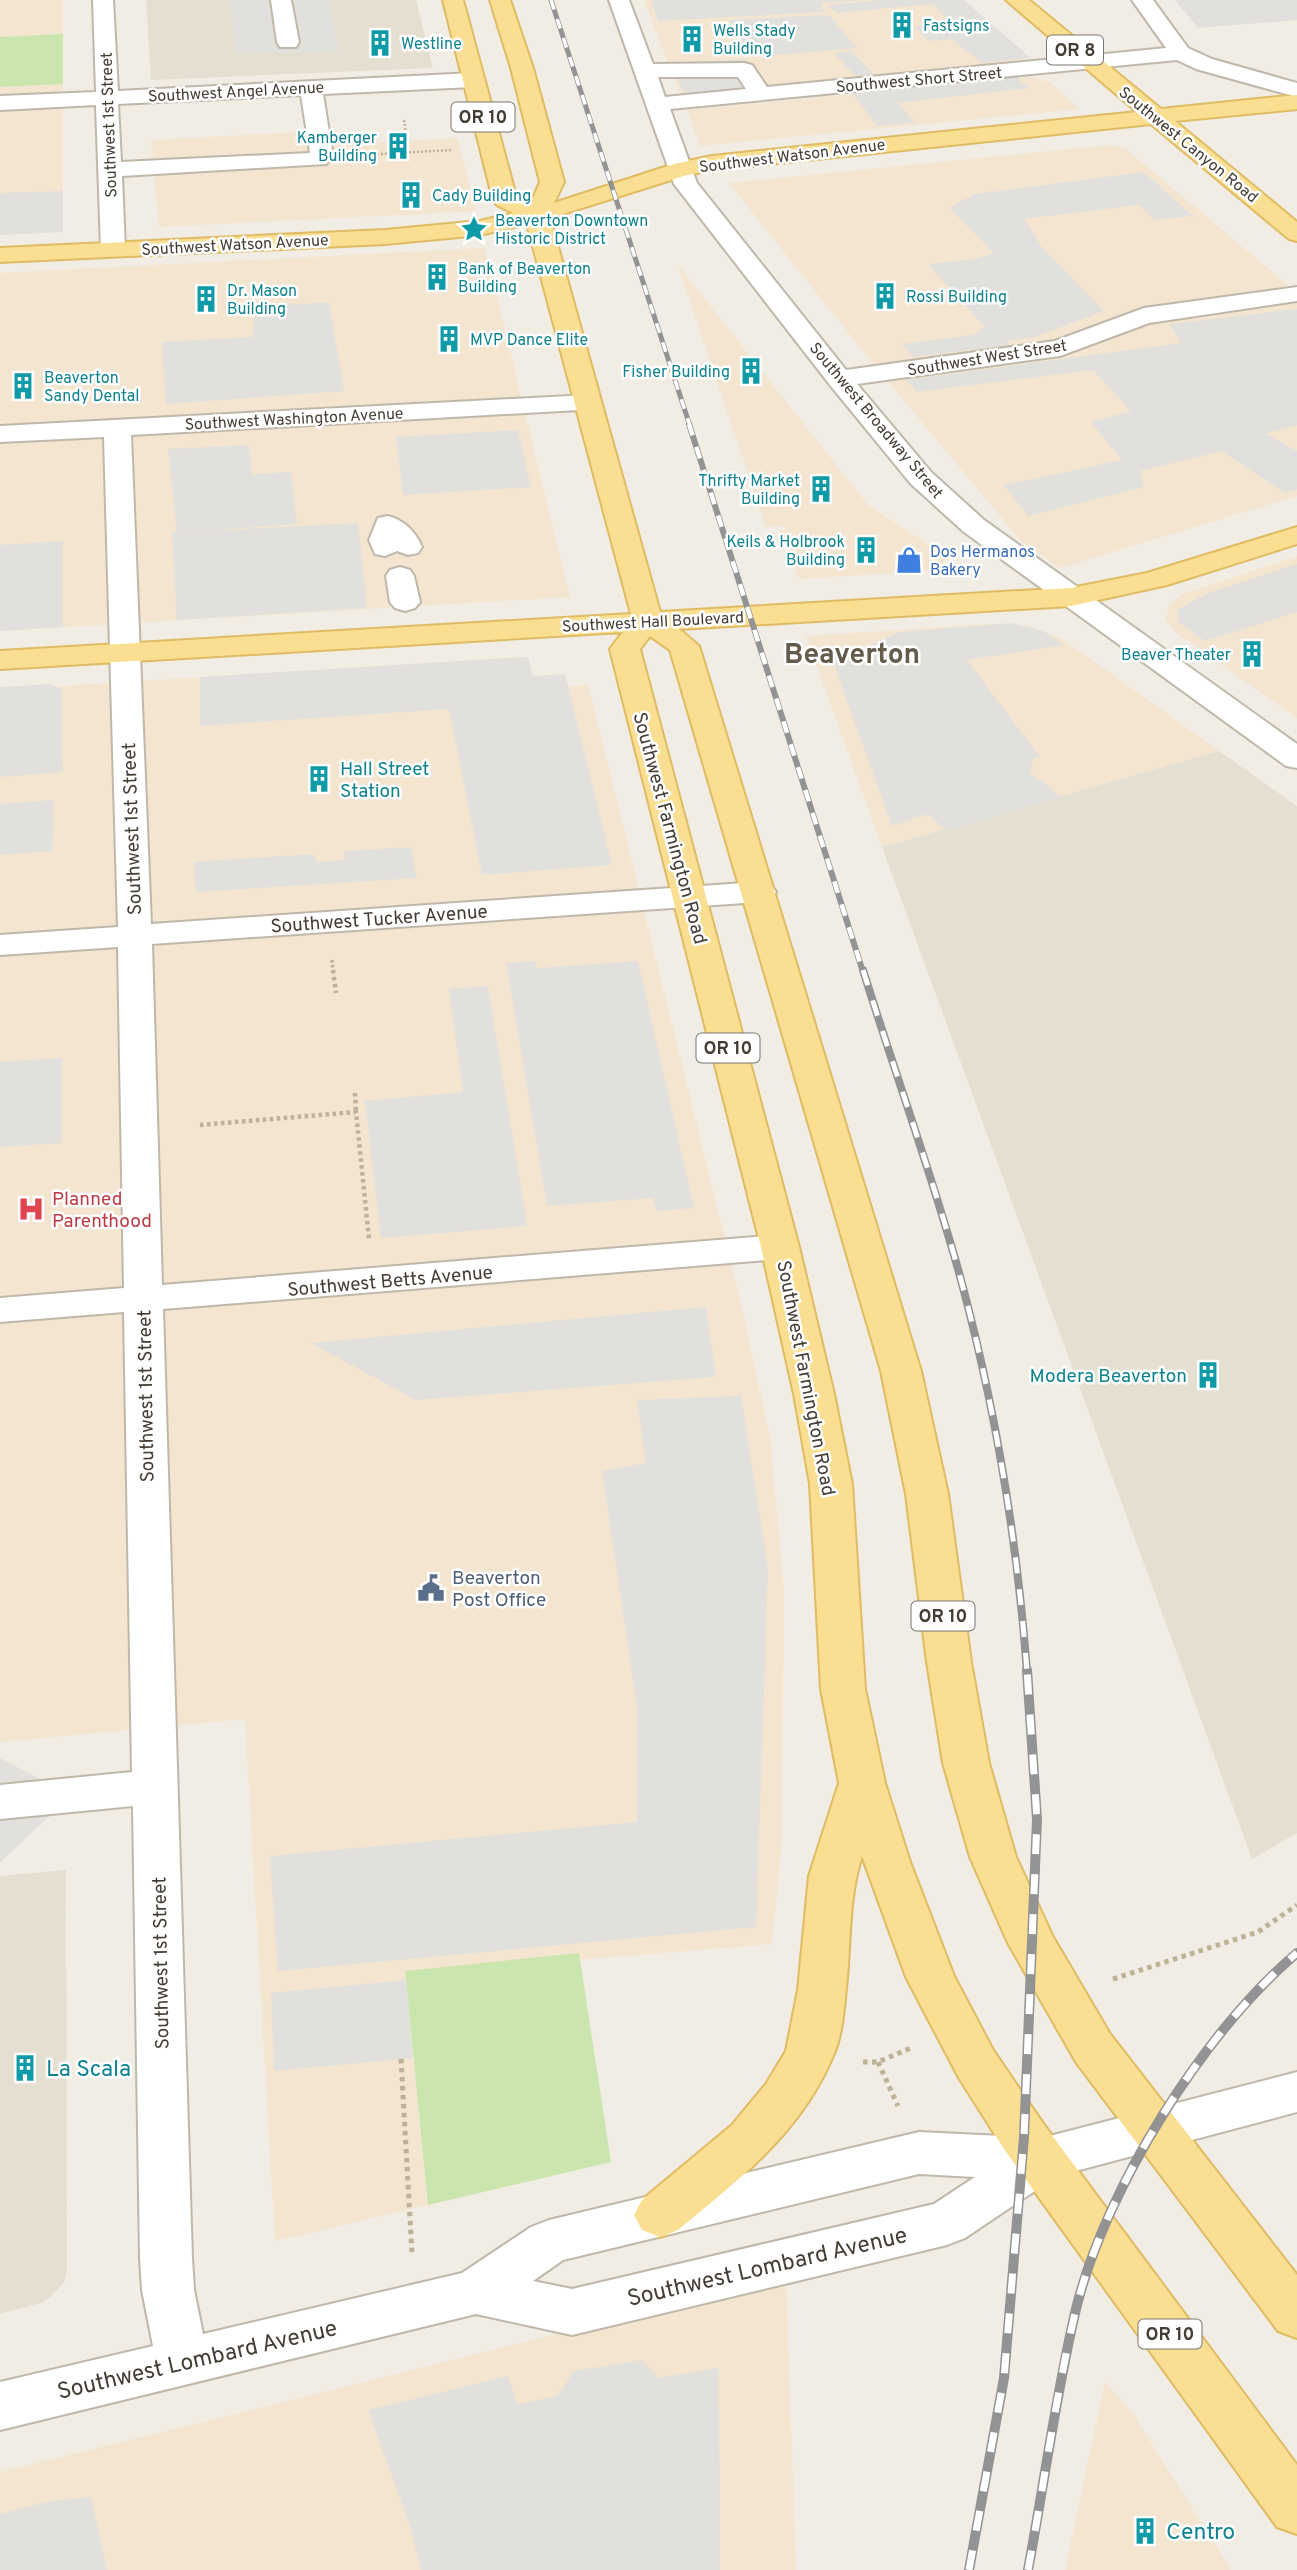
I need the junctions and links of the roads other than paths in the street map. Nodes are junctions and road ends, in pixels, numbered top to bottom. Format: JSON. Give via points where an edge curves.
{"nodes":[{"id":1,"x":103,"y":0,"type":"edge"},
{"id":2,"x":281,"y":0,"type":"edge"},
{"id":3,"x":453,"y":0,"type":"edge"},
{"id":4,"x":500,"y":0,"type":"edge"},
{"id":5,"x":619,"y":0,"type":"edge"},
{"id":6,"x":1016,"y":0,"type":"edge"},
{"id":7,"x":1142,"y":0,"type":"edge"},
{"id":8,"x":288,"y":42,"type":"dead end"},
{"id":9,"x":1180,"y":53,"type":"junction"},
{"id":10,"x":1090,"y":62,"type":"junction"},
{"id":11,"x":646,"y":71,"type":"junction"},
{"id":12,"x":473,"y":80,"type":"junction"},
{"id":13,"x":311,"y":88,"type":"junction"},
{"id":14,"x":1297,"y":90,"type":"edge"},
{"id":15,"x":761,"y":94,"type":"junction"},
{"id":16,"x":107,"y":97,"type":"junction"},
{"id":17,"x":1297,"y":102,"type":"edge"},
{"id":18,"x":0,"y":103,"type":"edge"},
{"id":19,"x":658,"y":104,"type":"junction"},
{"id":20,"x":1157,"y":117,"type":"junction"},
{"id":21,"x":682,"y":169,"type":"junction"},
{"id":22,"x":110,"y":170,"type":"junction"},
{"id":23,"x":537,"y":215,"type":"junction"},
{"id":24,"x":1297,"y":234,"type":"edge"},
{"id":25,"x":113,"y":249,"type":"junction"},
{"id":26,"x":0,"y":255,"type":"edge"},
{"id":27,"x":1297,"y":294,"type":"edge"},
{"id":28,"x":839,"y":379,"type":"junction"},
{"id":29,"x":588,"y":402,"type":"junction"},
{"id":30,"x":117,"y":427,"type":"junction"},
{"id":31,"x":0,"y":434,"type":"edge"},
{"id":32,"x":1297,"y":535,"type":"edge"},
{"id":33,"x":1071,"y":597,"type":"junction"},
{"id":34,"x":647,"y":620,"type":"junction"},
{"id":35,"x":124,"y":653,"type":"junction"},
{"id":36,"x":0,"y":660,"type":"edge"},
{"id":37,"x":1297,"y":759,"type":"edge"},
{"id":38,"x":759,"y":892,"type":"junction"},
{"id":39,"x":690,"y":897,"type":"junction"},
{"id":40,"x":135,"y":935,"type":"junction"},
{"id":41,"x":0,"y":945,"type":"edge"},
{"id":42,"x":780,"y":1247,"type":"junction"},
{"id":43,"x":142,"y":1299,"type":"junction"},
{"id":44,"x":0,"y":1310,"type":"edge"},
{"id":45,"x":862,"y":1783,"type":"junction"},
{"id":46,"x":155,"y":1787,"type":"junction"},
{"id":47,"x":0,"y":1802,"type":"edge"},
{"id":48,"x":1297,"y":2092,"type":"edge"},
{"id":49,"x":1154,"y":2129,"type":"junction"},
{"id":50,"x":1042,"y":2159,"type":"junction"},
{"id":51,"x":660,"y":2215,"type":"junction"},
{"id":52,"x":476,"y":2292,"type":"junction"},
{"id":53,"x":1297,"y":2315,"type":"edge"},
{"id":54,"x":183,"y":2364,"type":"junction"},
{"id":55,"x":0,"y":2406,"type":"edge"},
{"id":56,"x":1297,"y":2509,"type":"edge"}],
"edges":[{"from":1,"to":16,"type":"street","name":"Southwest 1st Street"},
{"from":2,"to":8,"type":"street"},
{"from":3,"to":12,"type":"main road","number":"OR 10"},
{"from":4,"to":23,"type":"main road","number":"OR 10","via":[[552,182]]},
{"from":5,"to":11,"type":"street","name":"Southwest Broadway Street"},
{"from":6,"to":10,"type":"main road","name":"Southwest Canyon Road","number":"OR 8"},
{"from":7,"to":9,"type":"street"},
{"from":9,"to":10,"type":"street","name":"Southwest Short Street"},
{"from":9,"to":14,"type":"street"},
{"from":10,"to":15,"type":"street","name":"Southwest Short Street"},
{"from":10,"to":20,"type":"main road","name":"Southwest Canyon Road","number":"OR 8"},
{"from":11,"to":15,"type":"street","via":[[744,70]]},
{"from":11,"to":19,"type":"street","name":"Southwest Broadway Street"},
{"from":12,"to":13,"type":"street","name":"Southwest Angel Avenue"},
{"from":12,"to":23,"type":"main road","number":"OR 10","via":[[505,200]]},
{"from":13,"to":16,"type":"street","name":"Southwest Angel Avenue"},
{"from":13,"to":22,"type":"street","via":[[322,157]]},
{"from":15,"to":19,"type":"street","name":"Southwest Short Street"},
{"from":16,"to":18,"type":"street","name":"Southwest Angel Avenue"},
{"from":16,"to":22,"type":"street","name":"Southwest 1st Street"},
{"from":17,"to":20,"type":"main road","name":"Southwest Watson Avenue"},
{"from":19,"to":21,"type":"street","name":"Southwest Broadway Street"},
{"from":20,"to":21,"type":"main road","name":"Southwest Watson Avenue"},
{"from":20,"to":24,"type":"main road","name":"Southwest Canyon Road","number":"OR 8"},
{"from":21,"to":23,"type":"main road","name":"Southwest Watson Avenue"},
{"from":21,"to":28,"type":"street","name":"Southwest Broadway Street","via":[[690,190]]},
{"from":22,"to":25,"type":"street","name":"Southwest 1st Street"},
{"from":23,"to":25,"type":"main road","name":"Southwest Watson Avenue","via":[[480,228],[385,237]]},
{"from":23,"to":29,"type":"main road"},
{"from":25,"to":26,"type":"main road","name":"Southwest Watson Avenue"},
{"from":27,"to":28,"type":"street","name":"Southwest West Street","via":[[1144,316],[1060,348]]},
{"from":28,"to":33,"type":"street","name":"Southwest Broadway Street","via":[[946,501]]},
{"from":29,"to":30,"type":"street","name":"Southwest Washington Avenue"},
{"from":29,"to":34,"type":"main road"},
{"from":30,"to":31,"type":"street","name":"Southwest Washington Avenue"},
{"from":30,"to":35,"type":"street","name":"Southwest 1st Street"},
{"from":32,"to":33,"type":"main road","name":"Southwest Hall Boulevard","via":[[1159,580]]},
{"from":33,"to":34,"type":"main road","name":"Southwest Hall Boulevard"},
{"from":33,"to":37,"type":"street","name":"Southwest Broadway Street"},
{"from":34,"to":35,"type":"main road","name":"Southwest Hall Boulevard"},
{"from":34,"to":38,"type":"main road","number":"OR 10","via":[[684,646]]},
{"from":34,"to":39,"type":"main road","name":"Southwest Farmington Road","number":"OR 10","via":[[625,649]]},
{"from":35,"to":36,"type":"main road","name":"Southwest Hall Boulevard"},
{"from":35,"to":40,"type":"street","name":"Southwest 1st Street"},
{"from":38,"to":39,"type":"street","name":"Southwest Tucker Avenue"},
{"from":38,"to":49,"type":"main road","number":"OR 10","via":[[901,1371],[927,1494],[966,1763],[993,1857],[1062,1996],[1093,2048]]},
{"from":39,"to":40,"type":"street","name":"Southwest Tucker Avenue"},
{"from":39,"to":42,"type":"main road","name":"Southwest Farmington Road","number":"OR 10"},
{"from":40,"to":41,"type":"street","name":"Southwest Tucker Avenue"},
{"from":40,"to":43,"type":"street","name":"Southwest 1st Street"},
{"from":42,"to":43,"type":"street","name":"Southwest Betts Avenue"},
{"from":42,"to":45,"type":"main road","name":"Southwest Farmington Road","number":"OR 10","via":[[831,1484],[843,1689]]},
{"from":43,"to":44,"type":"street","name":"Southwest Betts Avenue"},
{"from":43,"to":46,"type":"street","name":"Southwest 1st Street"},
{"from":45,"to":50,"type":"main road","name":"Southwest Farmington Road","number":"OR 10","via":[[930,1978],[976,2064]]},
{"from":45,"to":51,"type":"main road","via":[[832,1876],[822,1990],[810,2054],[784,2098],[750,2140]]},
{"from":46,"to":47,"type":"street"},
{"from":46,"to":54,"type":"street","name":"Southwest 1st Street","via":[[168,2290]]},
{"from":48,"to":49,"type":"street","name":"Southwest Lombard Avenue"},
{"from":49,"to":50,"type":"street","name":"Southwest Lombard Avenue"},
{"from":49,"to":53,"type":"main road","number":"OR 10"},
{"from":50,"to":51,"type":"street","name":"Southwest Lombard Avenue","via":[[919,2153]]},
{"from":50,"to":52,"type":"street","name":"Southwest Lombard Avenue","via":[[947,2222],[572,2312]]},
{"from":50,"to":56,"type":"main road","number":"OR 10"},
{"from":51,"to":52,"type":"street","name":"Southwest Lombard Avenue","via":[[549,2242]]},
{"from":52,"to":54,"type":"street","name":"Southwest Lombard Avenue"},
{"from":54,"to":55,"type":"street","name":"Southwest Lombard Avenue"}]}
